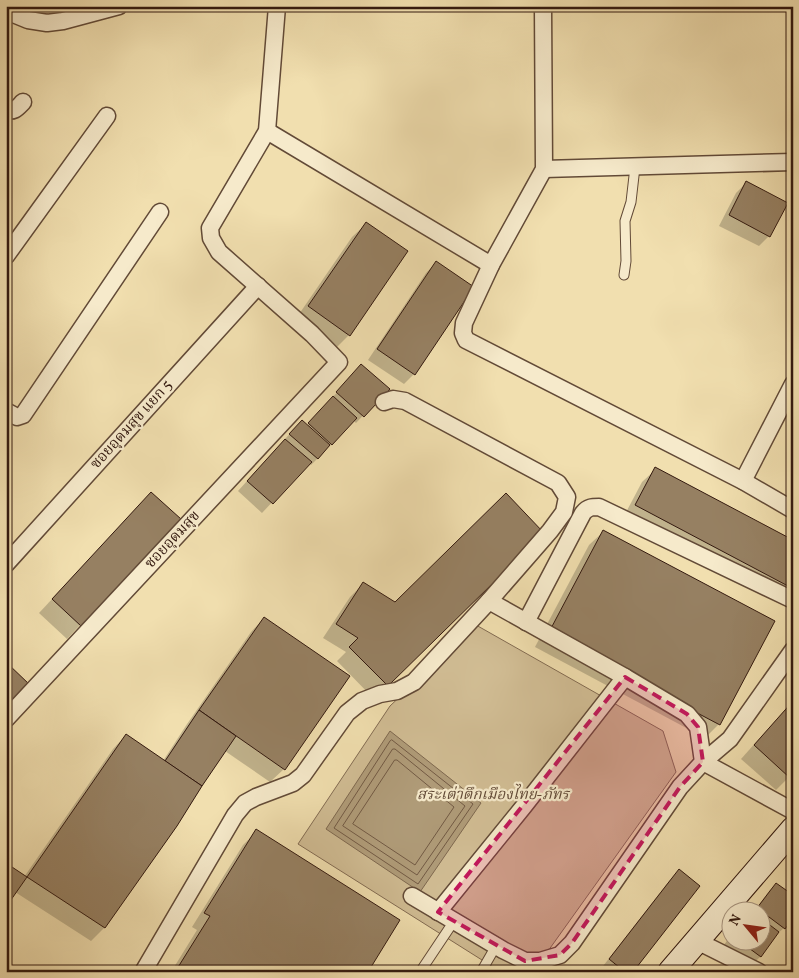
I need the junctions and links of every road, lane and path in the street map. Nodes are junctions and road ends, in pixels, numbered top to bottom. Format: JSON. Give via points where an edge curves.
{"nodes":[{"id":1,"x":119,"y":6,"type":"edge"},
{"id":2,"x":277,"y":6,"type":"edge"},
{"id":3,"x":543,"y":6,"type":"edge"},
{"id":4,"x":6,"y":10,"type":"edge"},
{"id":5,"x":23,"y":102,"type":"dead end"},
{"id":6,"x":6,"y":110,"type":"edge"},
{"id":7,"x":107,"y":116,"type":"dead end"},
{"id":8,"x":267,"y":131,"type":"junction"},
{"id":9,"x":793,"y":162,"type":"edge"},
{"id":10,"x":635,"y":167,"type":"junction"},
{"id":11,"x":544,"y":169,"type":"junction"},
{"id":12,"x":160,"y":212,"type":"dead end"},
{"id":13,"x":6,"y":256,"type":"edge"},
{"id":14,"x":491,"y":265,"type":"junction"},
{"id":15,"x":624,"y":275,"type":"dead end"},
{"id":16,"x":258,"y":286,"type":"junction"},
{"id":17,"x":793,"y":384,"type":"edge"},
{"id":18,"x":384,"y":402,"type":"dead end"},
{"id":19,"x":6,"y":411,"type":"edge"},
{"id":20,"x":743,"y":481,"type":"junction"},
{"id":21,"x":793,"y":510,"type":"edge"},
{"id":22,"x":6,"y":564,"type":"edge"},
{"id":23,"x":793,"y":600,"type":"edge"},
{"id":24,"x":489,"y":601,"type":"junction"},
{"id":25,"x":526,"y":622,"type":"junction"},
{"id":26,"x":793,"y":650,"type":"edge"},
{"id":27,"x":625,"y":677,"type":"junction"},
{"id":28,"x":6,"y":719,"type":"edge"},
{"id":29,"x":703,"y":762,"type":"junction"},
{"id":30,"x":793,"y":811,"type":"edge"},
{"id":31,"x":793,"y":829,"type":"edge"},
{"id":32,"x":412,"y":896,"type":"dead end"},
{"id":33,"x":438,"y":912,"type":"junction"},
{"id":34,"x":454,"y":921,"type":"junction"},
{"id":35,"x":698,"y":941,"type":"junction"},
{"id":36,"x":496,"y":946,"type":"junction"},
{"id":37,"x":143,"y":972,"type":"edge"},
{"id":38,"x":420,"y":972,"type":"edge"},
{"id":39,"x":480,"y":972,"type":"edge"},
{"id":40,"x":670,"y":972,"type":"edge"},
{"id":41,"x":759,"y":972,"type":"edge"}],
"edges":[{"from":1,"to":4,"type":"street","via":[[46,23],[28,20]]},
{"from":2,"to":8,"type":"street"},
{"from":3,"to":11,"type":"street"},
{"from":5,"to":6,"type":"street","via":[[12,111]]},
{"from":7,"to":13,"type":"street"},
{"from":8,"to":14,"type":"street"},
{"from":8,"to":16,"type":"street","via":[[210,228],[210,238],[219,252]]},
{"from":9,"to":10,"type":"street"},
{"from":10,"to":11,"type":"street"},
{"from":10,"to":15,"type":"lane","via":[[625,221]]},
{"from":11,"to":14,"type":"street"},
{"from":12,"to":19,"type":"street","via":[[22,415],[17,417]]},
{"from":14,"to":20,"type":"street","via":[[464,323],[466,340]]},
{"from":16,"to":22,"type":"street","name":"ซอยอุดมสุข แยก 5"},
{"from":16,"to":28,"type":"street","name":"ซอยอุดมสุข","via":[[339,362]]},
{"from":17,"to":20,"type":"street"},
{"from":18,"to":24,"type":"street","via":[[393,399],[405,401],[558,483],[567,497],[564,512],[550,531]]},
{"from":20,"to":21,"type":"street"},
{"from":23,"to":25,"type":"street","via":[[599,507],[593,507],[583,513]]},
{"from":24,"to":25,"type":"street"},
{"from":24,"to":37,"type":"street","via":[[414,682],[362,702],[347,713],[303,775],[293,784],[245,803]]},
{"from":25,"to":27,"type":"street"},
{"from":26,"to":29,"type":"street","via":[[730,739]]},
{"from":27,"to":29,"type":"street","via":[[687,714],[698,727]]},
{"from":27,"to":33,"type":"street"},
{"from":29,"to":30,"type":"street"},
{"from":29,"to":36,"type":"street","via":[[680,787],[572,943],[560,955],[525,961]]},
{"from":31,"to":35,"type":"street"},
{"from":32,"to":33,"type":"street"},
{"from":33,"to":34,"type":"street"},
{"from":34,"to":36,"type":"street"},
{"from":34,"to":38,"type":"lane"},
{"from":35,"to":40,"type":"street"},
{"from":35,"to":41,"type":"street"},
{"from":36,"to":39,"type":"lane"}]}
